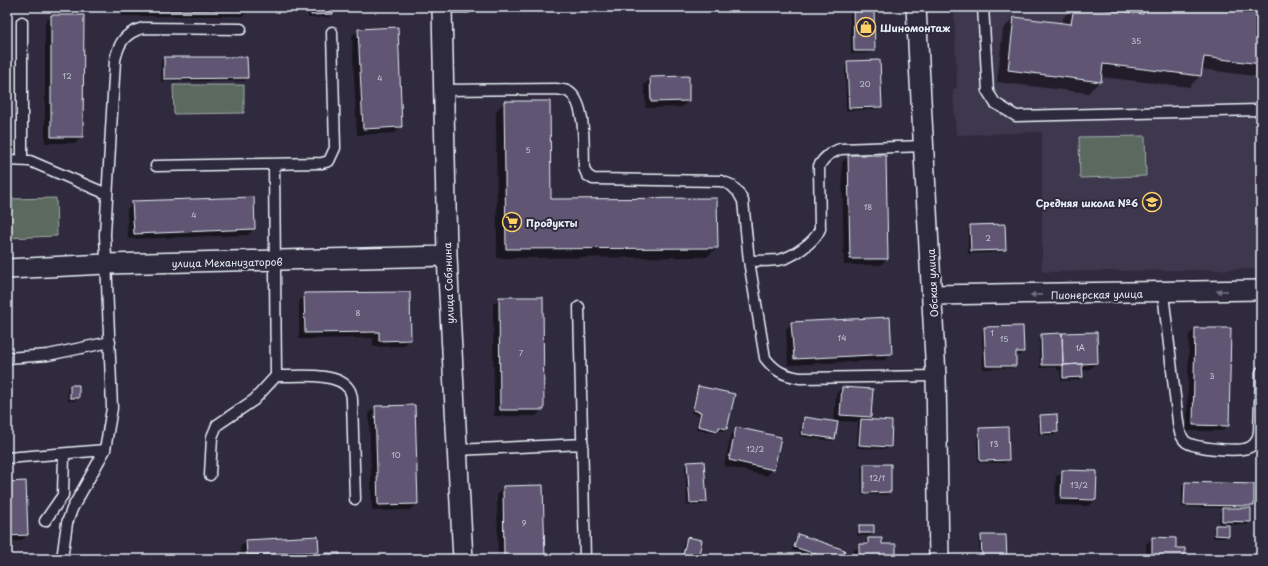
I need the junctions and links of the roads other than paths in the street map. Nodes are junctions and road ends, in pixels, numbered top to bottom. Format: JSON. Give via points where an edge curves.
{"nodes":[{"id":1,"x":442,"y":7,"type":"edge"},
{"id":2,"x":468,"y":7,"type":"edge"},
{"id":3,"x":916,"y":7,"type":"edge"},
{"id":4,"x":982,"y":7,"type":"edge"},
{"id":5,"x":22,"y":22,"type":"dead end"},
{"id":6,"x":241,"y":29,"type":"dead end"},
{"id":7,"x":332,"y":32,"type":"dead end"},
{"id":8,"x":443,"y":90,"type":"junction"},
{"id":9,"x":1258,"y":110,"type":"dead end"},
{"id":10,"x":924,"y":146,"type":"junction"},
{"id":11,"x":22,"y":159,"type":"junction"},
{"id":12,"x":7,"y":160,"type":"edge"},
{"id":13,"x":274,"y":165,"type":"junction"},
{"id":14,"x":156,"y":166,"type":"dead end"},
{"id":15,"x":107,"y":194,"type":"junction"},
{"id":16,"x":447,"y":256,"type":"junction"},
{"id":17,"x":274,"y":260,"type":"junction"},
{"id":18,"x":749,"y":261,"type":"junction"},
{"id":19,"x":106,"y":264,"type":"junction"},
{"id":20,"x":7,"y":269,"type":"edge"},
{"id":21,"x":1261,"y":290,"type":"edge"},
{"id":22,"x":1164,"y":293,"type":"junction"},
{"id":23,"x":932,"y":295,"type":"junction"},
{"id":24,"x":579,"y":307,"type":"dead end"},
{"id":25,"x":110,"y":342,"type":"junction"},
{"id":26,"x":7,"y":358,"type":"edge"},
{"id":27,"x":1261,"y":372,"type":"edge"},
{"id":28,"x":276,"y":376,"type":"junction"},
{"id":29,"x":936,"y":376,"type":"junction"},
{"id":30,"x":582,"y":444,"type":"junction"},
{"id":31,"x":105,"y":450,"type":"junction"},
{"id":32,"x":456,"y":450,"type":"junction"},
{"id":33,"x":64,"y":454,"type":"junction"},
{"id":34,"x":7,"y":458,"type":"edge"},
{"id":35,"x":210,"y":475,"type":"dead end"},
{"id":36,"x":356,"y":499,"type":"dead end"},
{"id":37,"x":45,"y":521,"type":"dead end"},
{"id":38,"x":62,"y":559,"type":"edge"},
{"id":39,"x":463,"y":559,"type":"edge"},
{"id":40,"x":585,"y":559,"type":"edge"},
{"id":41,"x":939,"y":559,"type":"edge"}],
"edges":[{"from":1,"to":2,"type":"lane"},
{"from":1,"to":8,"type":"street","name":"улица Собянина"},
{"from":3,"to":10,"type":"street","name":"Обская улица"},
{"from":4,"to":9,"type":"lane","via":[[988,92],[994,103],[1016,116]]},
{"from":5,"to":11,"type":"lane"},
{"from":6,"to":15,"type":"lane","via":[[143,28],[132,31],[123,38],[115,60]]},
{"from":7,"to":13,"type":"lane","via":[[335,148],[333,155],[322,163]]},
{"from":8,"to":16,"type":"street","name":"улица Собянина"},
{"from":8,"to":18,"type":"lane","via":[[557,89],[569,92],[577,100],[582,112],[584,168],[587,175],[602,181],[721,181],[731,185],[743,201]]},
{"from":10,"to":18,"type":"lane","via":[[840,149],[831,152],[819,166],[820,229],[817,236],[812,242],[785,258]]},
{"from":10,"to":23,"type":"street","name":"Обская улица"},
{"from":11,"to":12,"type":"lane"},
{"from":11,"to":15,"type":"lane"},
{"from":13,"to":14,"type":"lane"},
{"from":13,"to":17,"type":"lane"},
{"from":15,"to":19,"type":"lane"},
{"from":16,"to":17,"type":"street","name":"улица Механизаторов"},
{"from":16,"to":32,"type":"street","name":"улица Собянина"},
{"from":17,"to":19,"type":"street","name":"улица Механизаторов"},
{"from":17,"to":28,"type":"lane"},
{"from":18,"to":29,"type":"lane","via":[[764,358],[774,369],[784,375],[800,378]]},
{"from":19,"to":20,"type":"street","name":"улица Механизаторов"},
{"from":19,"to":25,"type":"lane"},
{"from":21,"to":22,"type":"street","name":"Пионерская улица","one_way":true},
{"from":22,"to":23,"type":"street","name":"Пионерская улица","one_way":true},
{"from":22,"to":27,"type":"lane","via":[[1178,422],[1185,441],[1195,446],[1237,450],[1249,448],[1257,441]]},
{"from":23,"to":29,"type":"street","name":"Обская улица"},
{"from":24,"to":30,"type":"lane"},
{"from":25,"to":26,"type":"lane","via":[[48,355]]},
{"from":25,"to":31,"type":"lane","via":[[112,408]]},
{"from":28,"to":35,"type":"lane","via":[[254,400],[217,425],[212,437]]},
{"from":28,"to":36,"type":"lane","via":[[331,377],[342,382],[350,390]]},
{"from":29,"to":41,"type":"street","name":"Обская улица"},
{"from":30,"to":32,"type":"lane"},
{"from":30,"to":40,"type":"lane"},
{"from":31,"to":33,"type":"lane"},
{"from":31,"to":38,"type":"lane","via":[[72,509],[64,535]]},
{"from":32,"to":39,"type":"street","name":"улица Собянина"},
{"from":33,"to":34,"type":"lane"},
{"from":33,"to":37,"type":"lane","via":[[63,495]]}]}
